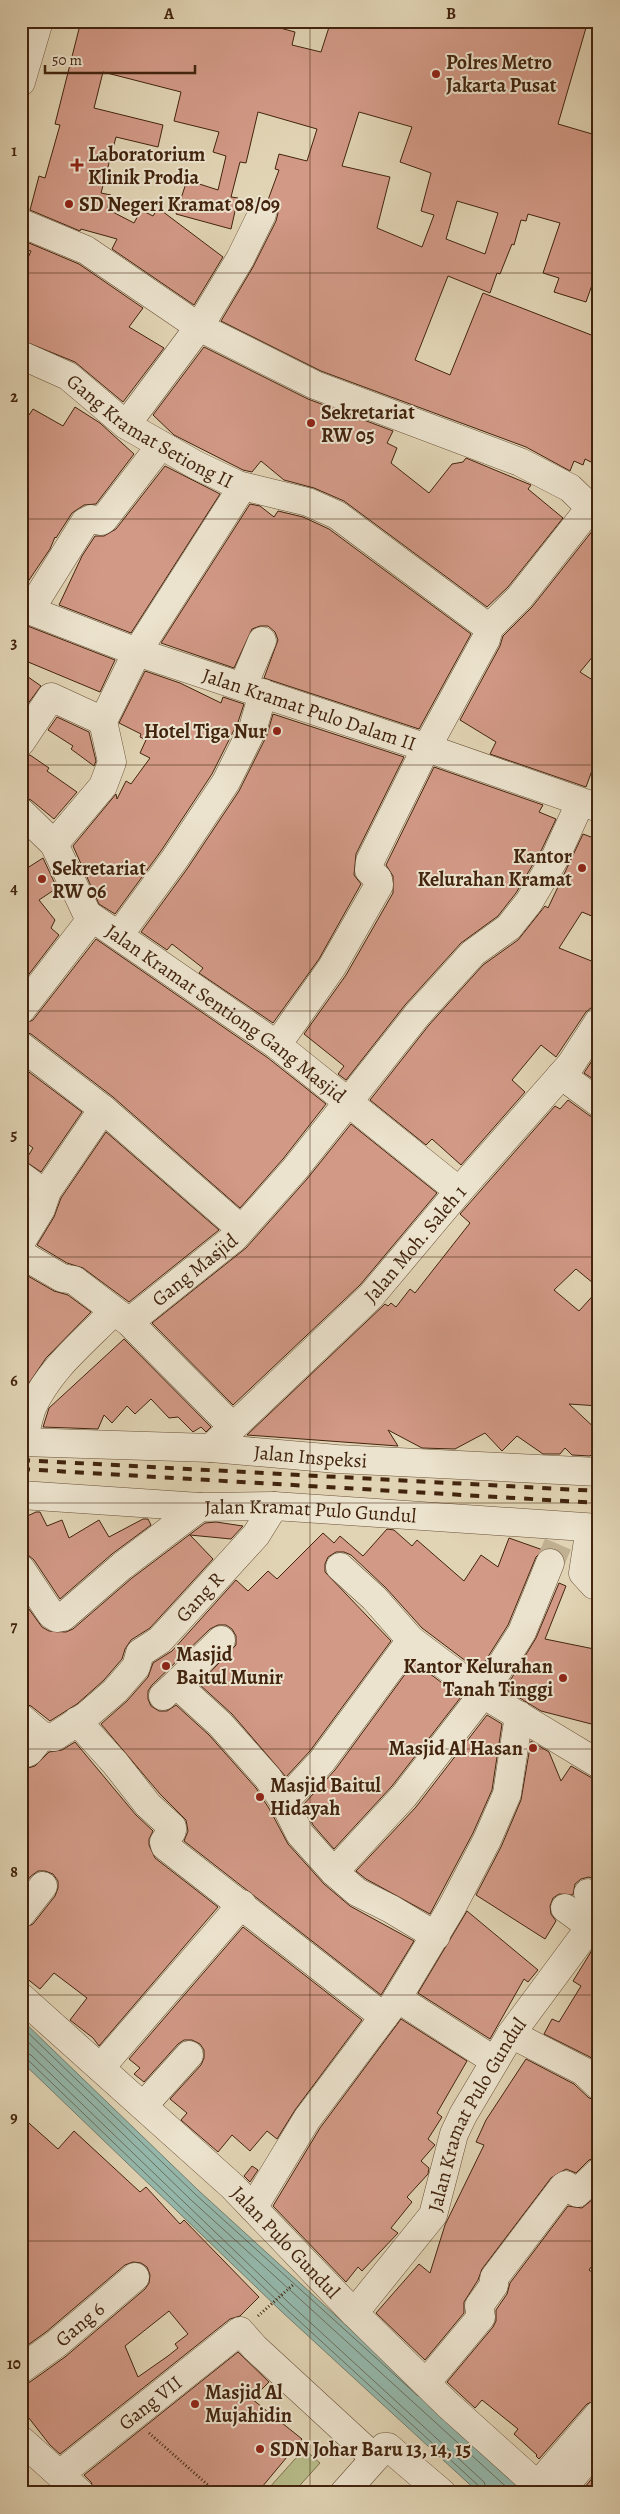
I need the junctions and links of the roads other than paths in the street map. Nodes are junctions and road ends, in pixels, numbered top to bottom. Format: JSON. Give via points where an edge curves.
{"nodes":[{"id":1,"x":38,"y":21,"type":"edge"},
{"id":2,"x":21,"y":82,"type":"edge"},
{"id":3,"x":262,"y":214,"type":"dead end"},
{"id":4,"x":21,"y":223,"type":"edge"},
{"id":5,"x":199,"y":327,"type":"junction"},
{"id":6,"x":21,"y":355,"type":"edge"},
{"id":7,"x":126,"y":425,"type":"junction"},
{"id":8,"x":161,"y":445,"type":"junction"},
{"id":9,"x":238,"y":486,"type":"junction"},
{"id":10,"x":595,"y":512,"type":"edge"},
{"id":11,"x":25,"y":608,"type":"edge"},
{"id":12,"x":489,"y":628,"type":"junction"},
{"id":13,"x":262,"y":641,"type":"dead end"},
{"id":14,"x":137,"y":652,"type":"junction"},
{"id":15,"x":253,"y":690,"type":"junction"},
{"id":16,"x":103,"y":721,"type":"junction"},
{"id":17,"x":21,"y":742,"type":"edge"},
{"id":18,"x":427,"y":748,"type":"junction"},
{"id":19,"x":589,"y":805,"type":"edge"},
{"id":20,"x":21,"y":812,"type":"edge"},
{"id":21,"x":54,"y":844,"type":"junction"},
{"id":22,"x":92,"y":918,"type":"junction"},
{"id":23,"x":119,"y":935,"type":"junction"},
{"id":24,"x":21,"y":1010,"type":"edge"},
{"id":25,"x":599,"y":1021,"type":"edge"},
{"id":26,"x":277,"y":1045,"type":"junction"},
{"id":27,"x":21,"y":1046,"type":"edge"},
{"id":28,"x":561,"y":1075,"type":"junction"},
{"id":29,"x":349,"y":1101,"type":"junction"},
{"id":30,"x":599,"y":1103,"type":"edge"},
{"id":31,"x":103,"y":1109,"type":"junction"},
{"id":32,"x":21,"y":1176,"type":"edge"},
{"id":33,"x":47,"y":1190,"type":"junction"},
{"id":34,"x":459,"y":1191,"type":"junction"},
{"id":35,"x":241,"y":1229,"type":"junction"},
{"id":36,"x":21,"y":1242,"type":"edge"},
{"id":37,"x":21,"y":1254,"type":"edge"},
{"id":38,"x":121,"y":1316,"type":"junction"},
{"id":39,"x":232,"y":1426,"type":"junction"},
{"id":40,"x":22,"y":1442,"type":"edge"},
{"id":41,"x":211,"y":1448,"type":"junction"},
{"id":42,"x":593,"y":1466,"type":"edge"},
{"id":43,"x":21,"y":1495,"type":"edge"},
{"id":44,"x":274,"y":1506,"type":"junction"},
{"id":45,"x":200,"y":1507,"type":"junction"},
{"id":46,"x":594,"y":1528,"type":"edge"},
{"id":47,"x":557,"y":1545,"type":"junction"},
{"id":48,"x":340,"y":1567,"type":"dead end"},
{"id":49,"x":21,"y":1569,"type":"edge"},
{"id":50,"x":599,"y":1585,"type":"edge"},
{"id":51,"x":221,"y":1640,"type":"dead end"},
{"id":52,"x":412,"y":1640,"type":"junction"},
{"id":53,"x":483,"y":1694,"type":"junction"},
{"id":54,"x":519,"y":1714,"type":"junction"},
{"id":55,"x":21,"y":1718,"type":"edge"},
{"id":56,"x":77,"y":1721,"type":"junction"},
{"id":57,"x":42,"y":1736,"type":"junction"},
{"id":58,"x":21,"y":1755,"type":"edge"},
{"id":59,"x":599,"y":1764,"type":"edge"},
{"id":60,"x":284,"y":1802,"type":"junction"},
{"id":61,"x":334,"y":1872,"type":"junction"},
{"id":62,"x":44,"y":1886,"type":"dead end"},
{"id":63,"x":242,"y":1904,"type":"junction"},
{"id":64,"x":21,"y":1914,"type":"edge"},
{"id":65,"x":590,"y":1914,"type":"edge"},
{"id":66,"x":436,"y":1936,"type":"junction"},
{"id":67,"x":21,"y":1997,"type":"edge"},
{"id":68,"x":391,"y":2008,"type":"junction"},
{"id":69,"x":511,"y":2034,"type":"junction"},
{"id":70,"x":189,"y":2055,"type":"dead end"},
{"id":71,"x":490,"y":2056,"type":"junction"},
{"id":72,"x":100,"y":2067,"type":"junction"},
{"id":73,"x":599,"y":2086,"type":"edge"},
{"id":74,"x":144,"y":2106,"type":"junction"},
{"id":75,"x":599,"y":2172,"type":"edge"},
{"id":76,"x":253,"y":2208,"type":"junction"},
{"id":77,"x":135,"y":2277,"type":"dead end"},
{"id":78,"x":348,"y":2306,"type":"junction"},
{"id":79,"x":21,"y":2369,"type":"edge"},
{"id":80,"x":426,"y":2383,"type":"junction"},
{"id":81,"x":599,"y":2414,"type":"edge"},
{"id":82,"x":21,"y":2440,"type":"edge"},
{"id":83,"x":590,"y":2456,"type":"dead end"},
{"id":84,"x":376,"y":2457,"type":"junction"},
{"id":85,"x":60,"y":2474,"type":"junction"},
{"id":86,"x":541,"y":2490,"type":"edge"},
{"id":87,"x":80,"y":2493,"type":"edge"},
{"id":88,"x":344,"y":2493,"type":"edge"},
{"id":89,"x":442,"y":2493,"type":"edge"}],
"edges":[{"from":1,"to":2,"type":"street"},
{"from":3,"to":5,"type":"street","via":[[240,259]]},
{"from":4,"to":5,"type":"street","via":[[86,250]]},
{"from":5,"to":7,"type":"street"},
{"from":5,"to":10,"type":"street","via":[[315,385],[520,462],[570,488]]},
{"from":6,"to":7,"type":"street","name":"Gang Kramat Setiong II","via":[[68,376]]},
{"from":7,"to":8,"type":"street","name":"Gang Kramat Setiong II"},
{"from":8,"to":9,"type":"street","name":"Gang Kramat Setiong II"},
{"from":8,"to":11,"type":"street","via":[[104,519],[85,522]]},
{"from":9,"to":12,"type":"street","via":[[308,502],[337,515]]},
{"from":9,"to":14,"type":"street","name":"Gang Kramat Setiong II","via":[[239,492]]},
{"from":10,"to":12,"type":"street"},
{"from":11,"to":14,"type":"street","name":"Jalan Kramat Pulo Dalam II"},
{"from":12,"to":18,"type":"street"},
{"from":13,"to":15,"type":"street"},
{"from":14,"to":15,"type":"street","name":"Jalan Kramat Pulo Dalam II"},
{"from":14,"to":16,"type":"street","name":"Gang Kramat Setiong II"},
{"from":15,"to":18,"type":"street","name":"Jalan Kramat Pulo Dalam II"},
{"from":15,"to":23,"type":"street","via":[[253,728],[226,782]]},
{"from":16,"to":17,"type":"street","via":[[52,697]]},
{"from":16,"to":21,"type":"street","via":[[112,762],[103,786]]},
{"from":18,"to":19,"type":"street","name":"Jalan Kramat Pulo Dalam II"},
{"from":18,"to":26,"type":"street","via":[[368,866],[379,884],[332,967]]},
{"from":19,"to":29,"type":"street","name":"Gang Masjid","via":[[529,902],[509,927],[473,953],[454,973],[417,1014]]},
{"from":20,"to":21,"type":"street","name":"Jalan Kramat Sentiong Gang Masjid"},
{"from":21,"to":22,"type":"street","name":"Jalan Kramat Sentiong Gang Masjid","via":[[82,907]]},
{"from":22,"to":23,"type":"street","name":"Jalan Kramat Sentiong Gang Masjid"},
{"from":22,"to":24,"type":"street"},
{"from":23,"to":26,"type":"street","name":"Jalan Kramat Sentiong Gang Masjid"},
{"from":25,"to":28,"type":"street","name":"Jalan Moh. Saleh 1"},
{"from":26,"to":29,"type":"street","name":"Jalan Kramat Sentiong Gang Masjid"},
{"from":27,"to":31,"type":"street"},
{"from":28,"to":30,"type":"street"},
{"from":28,"to":34,"type":"street","name":"Jalan Moh. Saleh 1"},
{"from":29,"to":34,"type":"street","name":"Jalan Kramat Sentiong Gang Masjid"},
{"from":29,"to":35,"type":"street","name":"Gang Masjid"},
{"from":31,"to":33,"type":"street"},
{"from":31,"to":35,"type":"street"},
{"from":32,"to":33,"type":"street","via":[[40,1190]]},
{"from":33,"to":36,"type":"street","via":[[41,1209]]},
{"from":34,"to":39,"type":"street","name":"Jalan Moh. Saleh 1","via":[[350,1319]]},
{"from":35,"to":38,"type":"street","name":"Gang Masjid","via":[[234,1238]]},
{"from":37,"to":38,"type":"street","via":[[62,1278],[74,1280]]},
{"from":38,"to":39,"type":"street","name":"Gang Masjid"},
{"from":38,"to":40,"type":"street","via":[[65,1360],[49,1379],[32,1408]]},
{"from":39,"to":41,"type":"street","name":"Jalan Moh. Saleh 1"},
{"from":40,"to":41,"type":"street","name":"Jalan Inspeksi"},
{"from":41,"to":42,"type":"street","name":"Jalan Inspeksi","via":[[337,1459]]},
{"from":43,"to":45,"type":"street","name":"Jalan Kramat Pulo Gundul"},
{"from":44,"to":45,"type":"street","name":"Jalan Kramat Pulo Gundul"},
{"from":44,"to":47,"type":"street","name":"Jalan Kramat Pulo Gundul"},
{"from":44,"to":56,"type":"street","name":"Gang R","via":[[256,1535],[160,1640],[140,1653],[136,1666],[116,1691]]},
{"from":45,"to":49,"type":"street","via":[[122,1566],[64,1617],[51,1614]]},
{"from":46,"to":47,"type":"street","name":"Jalan Kramat Pulo Gundul"},
{"from":46,"to":50,"type":"street","via":[[583,1573],[594,1585]]},
{"from":47,"to":53,"type":"street","via":[[522,1632]]},
{"from":48,"to":52,"type":"street","via":[[396,1620]]},
{"from":51,"to":60,"type":"street","via":[[170,1690],[244,1750]]},
{"from":52,"to":53,"type":"street"},
{"from":52,"to":60,"type":"street","via":[[322,1761]]},
{"from":53,"to":54,"type":"street"},
{"from":53,"to":61,"type":"street","via":[[404,1796]]},
{"from":54,"to":59,"type":"street"},
{"from":54,"to":66,"type":"street","via":[[507,1794],[487,1840]]},
{"from":55,"to":57,"type":"street"},
{"from":56,"to":57,"type":"street","name":"Gang R","via":[[54,1737]]},
{"from":56,"to":63,"type":"street","via":[[148,1805],[172,1827],[165,1846]]},
{"from":57,"to":58,"type":"street","via":[[29,1752]]},
{"from":60,"to":61,"type":"street","via":[[300,1834]]},
{"from":61,"to":66,"type":"street","via":[[357,1892]]},
{"from":62,"to":64,"type":"street"},
{"from":63,"to":68,"type":"street","via":[[317,1966]]},
{"from":63,"to":72,"type":"street"},
{"from":65,"to":69,"type":"street","name":"Jalan Kramat Pulo Gundul"},
{"from":66,"to":68,"type":"street"},
{"from":67,"to":72,"type":"street","name":"Jalan Pulo Gundul"},
{"from":68,"to":71,"type":"street"},
{"from":68,"to":76,"type":"street","via":[[307,2119]]},
{"from":69,"to":71,"type":"street","name":"Jalan Kramat Pulo Gundul"},
{"from":69,"to":73,"type":"street","via":[[583,2071]]},
{"from":70,"to":74,"type":"street"},
{"from":71,"to":78,"type":"street","name":"Jalan Kramat Pulo Gundul","via":[[438,2175],[414,2219]]},
{"from":72,"to":74,"type":"street","name":"Jalan Pulo Gundul"},
{"from":74,"to":76,"type":"street","name":"Jalan Pulo Gundul"},
{"from":75,"to":80,"type":"street","via":[[578,2193],[566,2184],[563,2187],[494,2278],[494,2285],[479,2306],[481,2317]]},
{"from":76,"to":78,"type":"street","name":"Jalan Pulo Gundul"},
{"from":77,"to":79,"type":"street","name":"Gang 6","via":[[56,2344]]},
{"from":78,"to":80,"type":"street","name":"Jalan Pulo Gundul"},
{"from":80,"to":86,"type":"street","name":"Jalan Pulo Gundul"},
{"from":81,"to":86,"type":"street"},
{"from":82,"to":85,"type":"street"},
{"from":83,"to":86,"type":"street"},
{"from":84,"to":85,"type":"street","name":"Gang VII","via":[[356,2442],[240,2331]]},
{"from":84,"to":88,"type":"street"},
{"from":84,"to":89,"type":"street","via":[[384,2447],[388,2447]]},
{"from":85,"to":87,"type":"street"}]}
